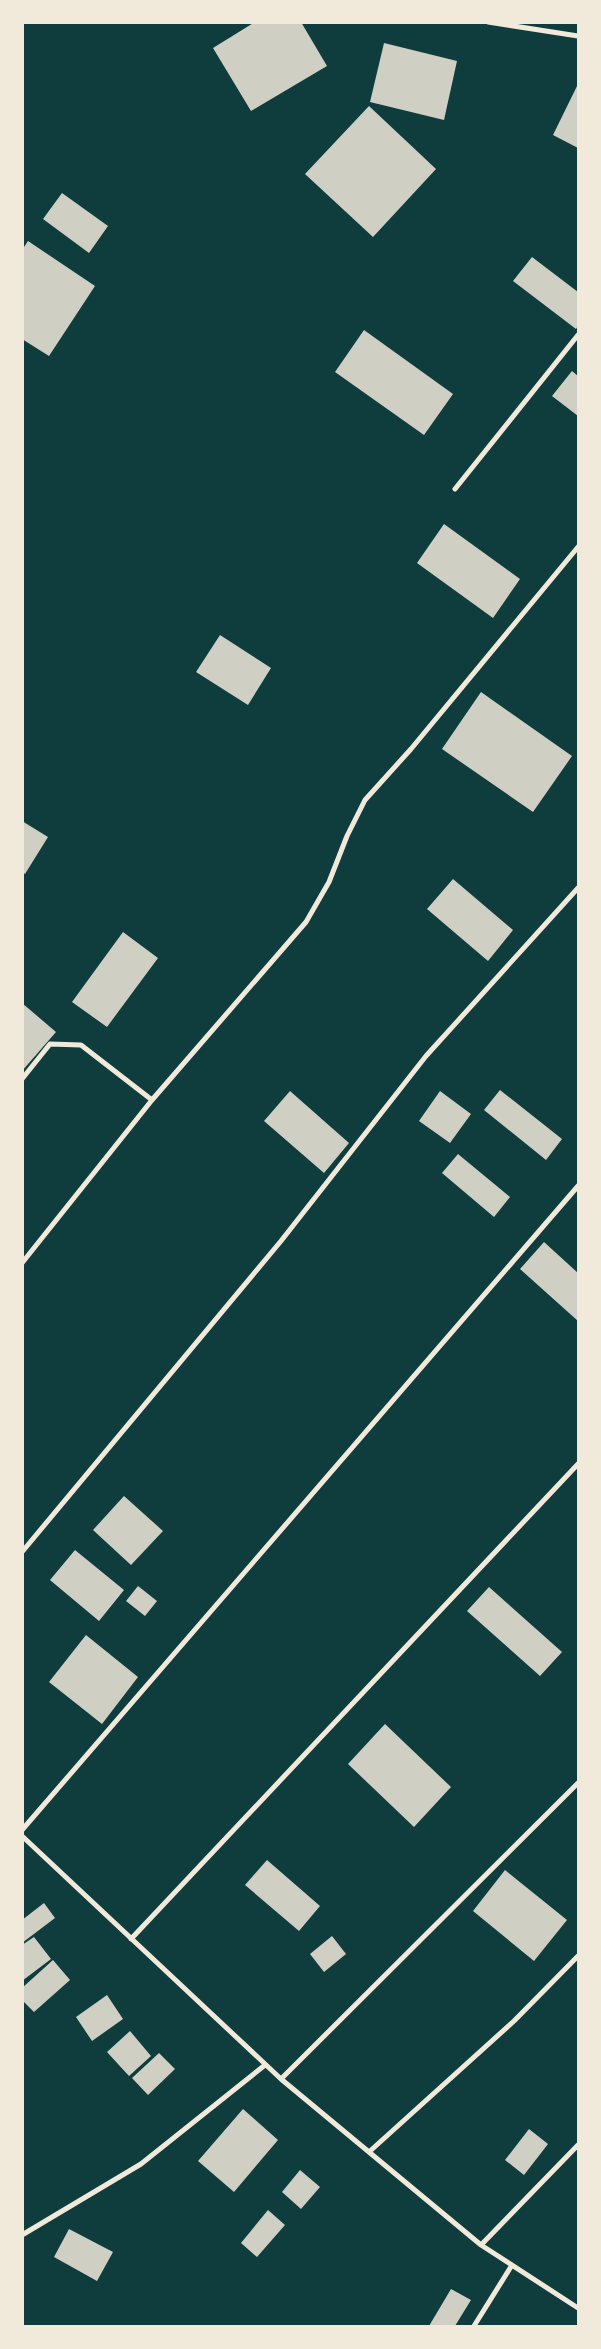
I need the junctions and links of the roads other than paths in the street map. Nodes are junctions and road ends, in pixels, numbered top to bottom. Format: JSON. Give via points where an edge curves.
{"nodes":[{"id":1,"x":488,"y":22,"type":"edge"},
{"id":2,"x":578,"y":36,"type":"edge"},
{"id":3,"x":578,"y":335,"type":"edge"},
{"id":4,"x":455,"y":490,"type":"dead end"},
{"id":5,"x":578,"y":547,"type":"edge"},
{"id":6,"x":578,"y":888,"type":"edge"},
{"id":7,"x":22,"y":1079,"type":"edge"},
{"id":8,"x":152,"y":1100,"type":"junction"},
{"id":9,"x":578,"y":1186,"type":"edge"},
{"id":10,"x":22,"y":1263,"type":"edge"},
{"id":11,"x":578,"y":1464,"type":"edge"},
{"id":12,"x":22,"y":1552,"type":"edge"},
{"id":13,"x":578,"y":1783,"type":"edge"},
{"id":14,"x":22,"y":1830,"type":"edge"},
{"id":15,"x":22,"y":1836,"type":"edge"},
{"id":16,"x":131,"y":1939,"type":"junction"},
{"id":17,"x":578,"y":1956,"type":"edge"},
{"id":18,"x":264,"y":2064,"type":"junction"},
{"id":19,"x":280,"y":2079,"type":"junction"},
{"id":20,"x":578,"y":2145,"type":"edge"},
{"id":21,"x":369,"y":2152,"type":"junction"},
{"id":22,"x":24,"y":2232,"type":"edge"},
{"id":23,"x":481,"y":2245,"type":"junction"},
{"id":24,"x":512,"y":2265,"type":"junction"},
{"id":25,"x":578,"y":2308,"type":"edge"},
{"id":26,"x":474,"y":2326,"type":"edge"}],
"edges":[{"from":1,"to":2,"type":"street"},
{"from":3,"to":4,"type":"street"},
{"from":5,"to":8,"type":"street","via":[[365,800],[346,836],[330,882],[306,922]]},
{"from":6,"to":12,"type":"street","via":[[426,1056],[281,1241]]},
{"from":7,"to":8,"type":"street","via":[[50,1044],[81,1045]]},
{"from":8,"to":10,"type":"street"},
{"from":9,"to":14,"type":"street"},
{"from":11,"to":16,"type":"street"},
{"from":13,"to":19,"type":"street"},
{"from":15,"to":16,"type":"street"},
{"from":16,"to":18,"type":"street"},
{"from":17,"to":21,"type":"street","via":[[514,2022]]},
{"from":18,"to":19,"type":"street"},
{"from":18,"to":22,"type":"street","via":[[141,2164]]},
{"from":19,"to":21,"type":"street"},
{"from":20,"to":23,"type":"street"},
{"from":21,"to":23,"type":"street"},
{"from":23,"to":24,"type":"street"},
{"from":24,"to":25,"type":"street"},
{"from":24,"to":26,"type":"street"}]}
